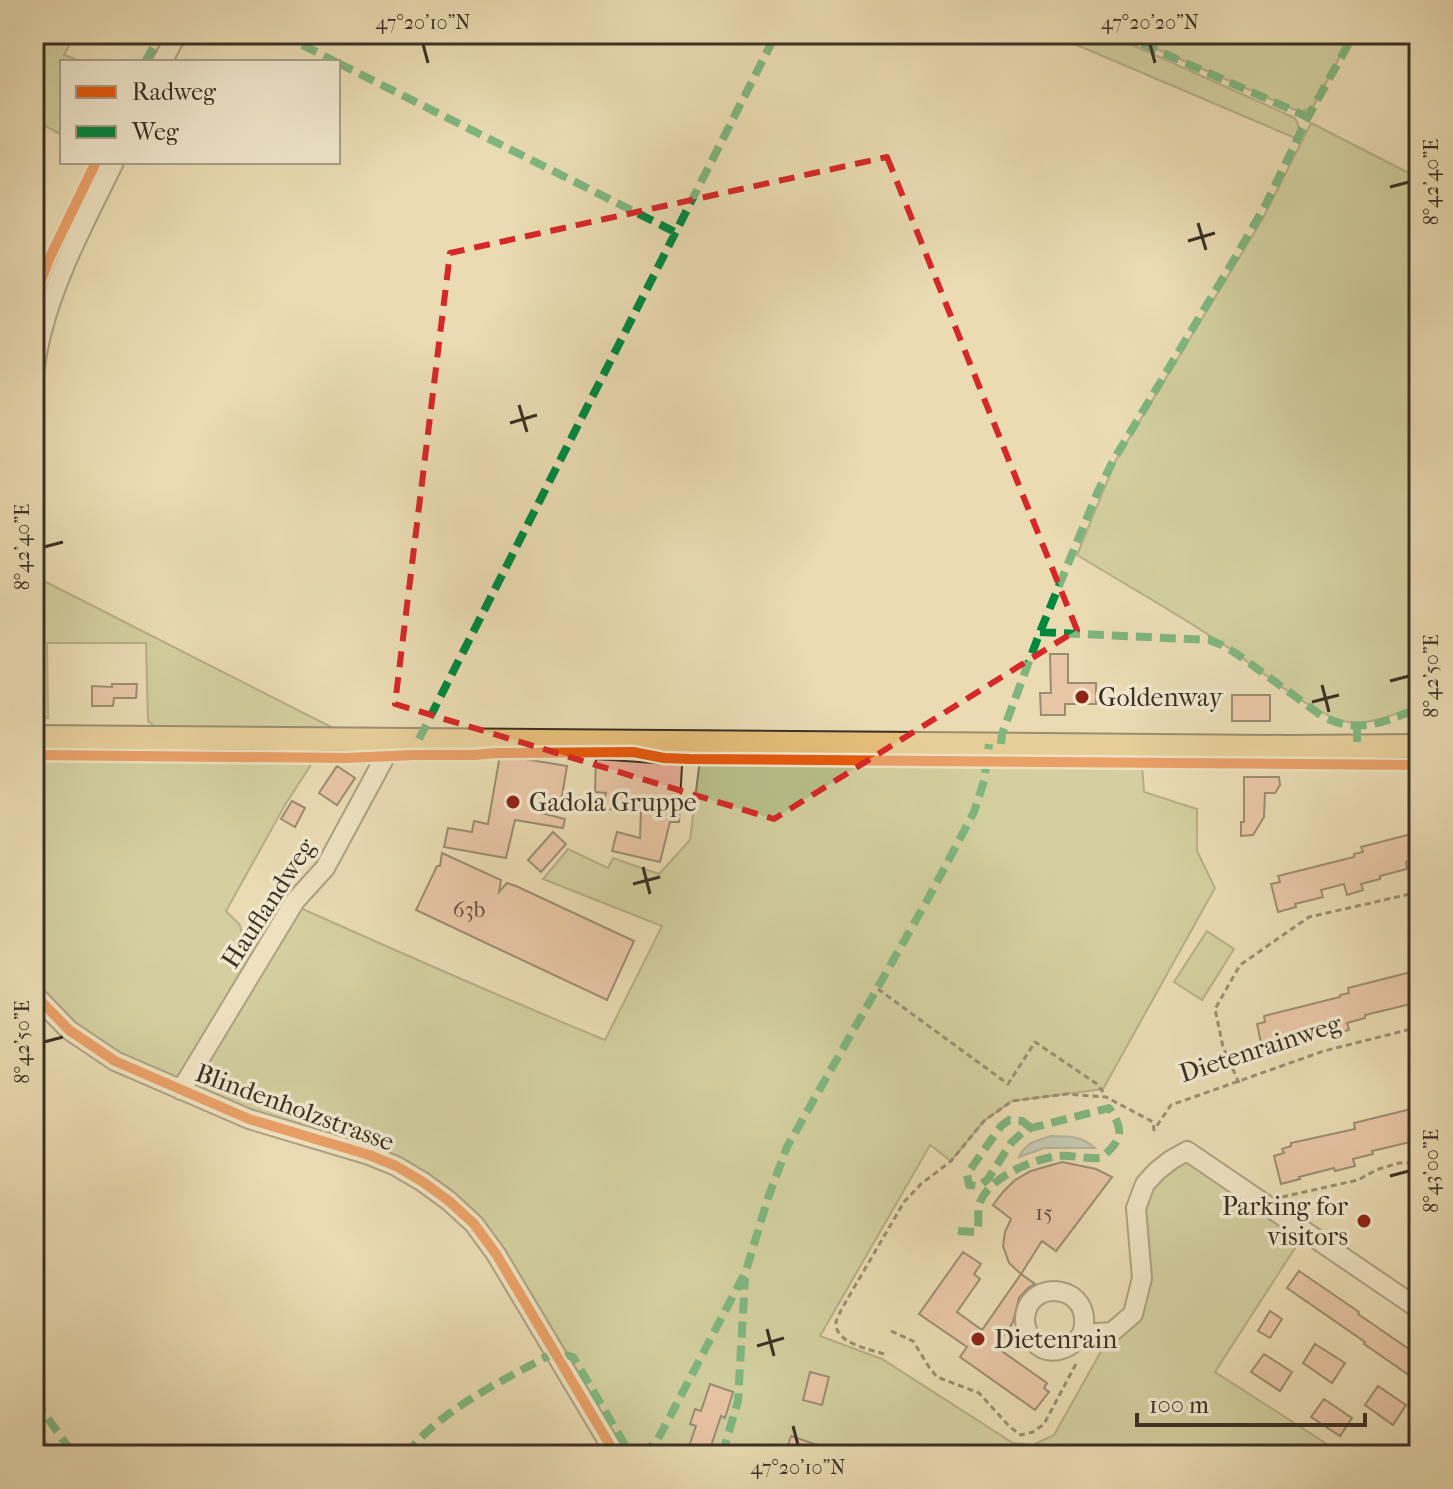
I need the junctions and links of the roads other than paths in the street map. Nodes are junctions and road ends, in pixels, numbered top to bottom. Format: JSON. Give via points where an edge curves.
{"nodes":[{"id":1,"x":177,"y":34,"type":"edge"},
{"id":2,"x":163,"y":60,"type":"edge"},
{"id":3,"x":113,"y":164,"type":"edge"},
{"id":4,"x":38,"y":333,"type":"edge"},
{"id":5,"x":34,"y":372,"type":"edge"},
{"id":6,"x":34,"y":737,"type":"edge"},
{"id":7,"x":389,"y":739,"type":"junction"},
{"id":8,"x":1419,"y":746,"type":"edge"},
{"id":9,"x":34,"y":994,"type":"edge"},
{"id":10,"x":181,"y":1090,"type":"junction"},
{"id":11,"x":1419,"y":1309,"type":"edge"},
{"id":12,"x":1082,"y":1334,"type":"dead end"},
{"id":13,"x":1419,"y":1450,"type":"edge"},
{"id":14,"x":616,"y":1455,"type":"edge"},
{"id":15,"x":1413,"y":1455,"type":"edge"}],
"edges":[{"from":1,"to":2,"type":"street"},
{"from":3,"to":4,"type":"street"},
{"from":4,"to":5,"type":"street"},
{"from":6,"to":7,"type":"main road"},
{"from":7,"to":8,"type":"main road"},
{"from":7,"to":10,"type":"street","name":"Hauflandweg","via":[[385,757],[325,868],[295,901]]},
{"from":9,"to":10,"type":"street","name":"Blindenholzstrasse","via":[[69,1030],[115,1061]]},
{"from":10,"to":14,"type":"street","name":"Blindenholzstrasse","via":[[249,1119],[396,1166],[449,1201],[496,1254]]},
{"from":11,"to":12,"type":"street","via":[[1187,1151],[1145,1184],[1136,1208],[1142,1278],[1133,1314],[1112,1332]]},
{"from":13,"to":15,"type":"street"}]}
